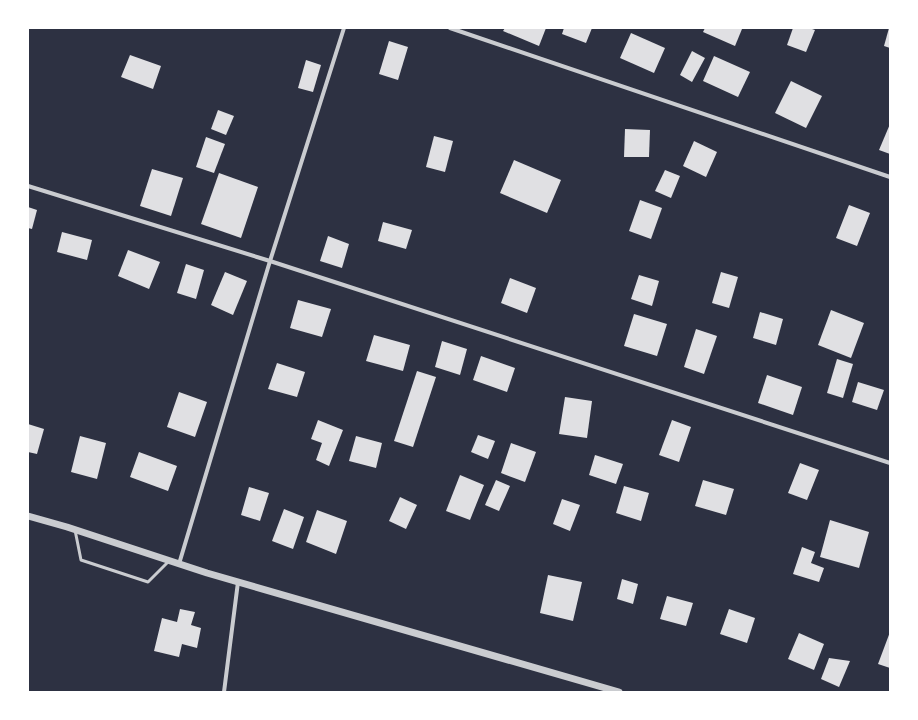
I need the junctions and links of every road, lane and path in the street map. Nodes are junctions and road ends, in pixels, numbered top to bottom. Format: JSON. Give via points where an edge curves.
{"nodes":[{"id":1,"x":344,"y":28,"type":"edge"},
{"id":2,"x":450,"y":28,"type":"edge"},
{"id":3,"x":890,"y":177,"type":"edge"},
{"id":4,"x":28,"y":186,"type":"edge"},
{"id":5,"x":270,"y":260,"type":"junction"},
{"id":6,"x":890,"y":463,"type":"edge"},
{"id":7,"x":28,"y":516,"type":"edge"},
{"id":8,"x":75,"y":530,"type":"junction"},
{"id":9,"x":169,"y":561,"type":"junction"},
{"id":10,"x":179,"y":564,"type":"junction"},
{"id":11,"x":238,"y":582,"type":"junction"},
{"id":12,"x":224,"y":692,"type":"edge"},
{"id":13,"x":619,"y":692,"type":"edge"}],
"edges":[{"from":1,"to":5,"type":"street"},
{"from":2,"to":3,"type":"street"},
{"from":4,"to":5,"type":"street"},
{"from":5,"to":6,"type":"street"},
{"from":5,"to":10,"type":"street"},
{"from":7,"to":8,"type":"street"},
{"from":8,"to":9,"type":"street"},
{"from":8,"to":9,"type":"lane","via":[[81,560],[148,582]]},
{"from":9,"to":10,"type":"street"},
{"from":10,"to":11,"type":"street"},
{"from":11,"to":12,"type":"street"},
{"from":11,"to":13,"type":"street"}]}
